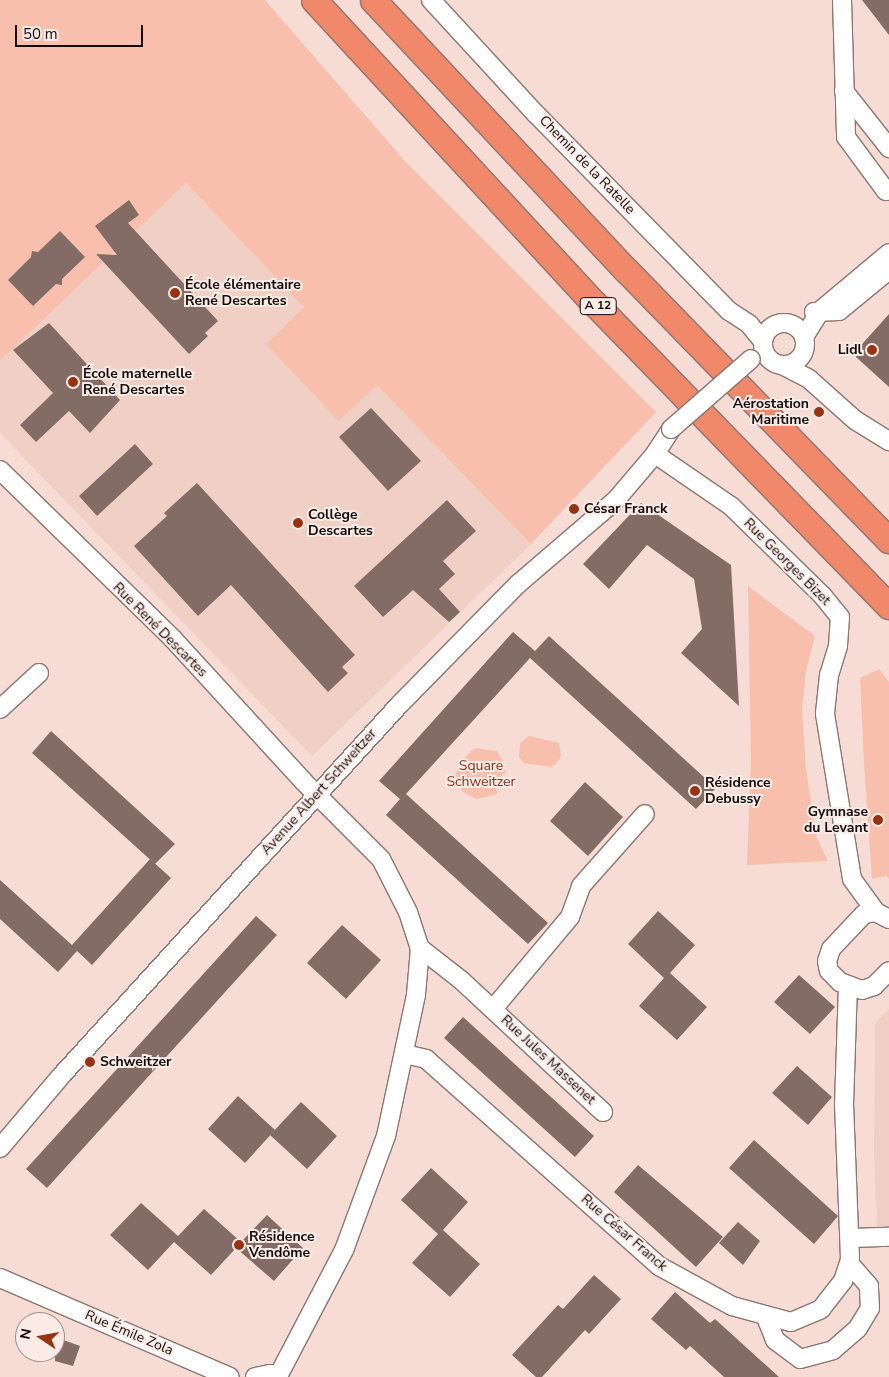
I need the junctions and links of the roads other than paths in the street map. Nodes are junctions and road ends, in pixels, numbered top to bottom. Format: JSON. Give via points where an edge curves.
{"nodes":[{"id":1,"x":314,"y":0,"type":"edge"},
{"id":2,"x":373,"y":0,"type":"edge"},
{"id":3,"x":431,"y":0,"type":"edge"},
{"id":4,"x":842,"y":0,"type":"edge"},
{"id":5,"x":844,"y":91,"type":"junction"},
{"id":6,"x":889,"y":148,"type":"edge"},
{"id":7,"x":889,"y":189,"type":"edge"},
{"id":8,"x":889,"y":253,"type":"edge"},
{"id":9,"x":889,"y":270,"type":"edge"},
{"id":10,"x":820,"y":311,"type":"junction"},
{"id":11,"x":749,"y":324,"type":"junction"},
{"id":12,"x":780,"y":324,"type":"junction"},
{"id":13,"x":804,"y":337,"type":"junction"},
{"id":14,"x":766,"y":357,"type":"junction"},
{"id":15,"x":800,"y":358,"type":"junction"},
{"id":16,"x":809,"y":379,"type":"junction"},
{"id":17,"x":889,"y":442,"type":"edge"},
{"id":18,"x":655,"y":454,"type":"junction"},
{"id":19,"x":0,"y":470,"type":"edge"},
{"id":20,"x":889,"y":540,"type":"edge"},
{"id":21,"x":889,"y":606,"type":"edge"},
{"id":22,"x":39,"y":673,"type":"dead end"},
{"id":23,"x":0,"y":709,"type":"edge"},
{"id":24,"x":317,"y":795,"type":"junction"},
{"id":25,"x":645,"y":814,"type":"dead end"},
{"id":26,"x":857,"y":888,"type":"junction"},
{"id":27,"x":882,"y":916,"type":"edge"},
{"id":28,"x":853,"y":923,"type":"junction"},
{"id":29,"x":420,"y":948,"type":"junction"},
{"id":30,"x":889,"y":971,"type":"edge"},
{"id":31,"x":848,"y":987,"type":"junction"},
{"id":32,"x":493,"y":1009,"type":"junction"},
{"id":33,"x":405,"y":1054,"type":"junction"},
{"id":34,"x":603,"y":1112,"type":"dead end"},
{"id":35,"x":0,"y":1148,"type":"edge"},
{"id":36,"x":889,"y":1237,"type":"edge"},
{"id":37,"x":851,"y":1238,"type":"junction"},
{"id":38,"x":849,"y":1263,"type":"junction"},
{"id":39,"x":0,"y":1278,"type":"edge"},
{"id":40,"x":764,"y":1315,"type":"junction"},
{"id":41,"x":230,"y":1377,"type":"edge"},
{"id":42,"x":254,"y":1377,"type":"edge"},
{"id":43,"x":278,"y":1377,"type":"edge"}],
"edges":[{"from":1,"to":21,"type":"highway","number":"A 12","via":[[574,281]]},
{"from":2,"to":20,"type":"highway","via":[[620,263]]},
{"from":3,"to":11,"type":"street","name":"Chemin de la Ratelle","via":[[535,113],[730,311]]},
{"from":4,"to":5,"type":"street"},
{"from":5,"to":6,"type":"street"},
{"from":5,"to":7,"type":"street","via":[[846,137],[886,190]]},
{"from":8,"to":10,"type":"street"},
{"from":9,"to":10,"type":"street","via":[[839,311]]},
{"from":10,"to":12,"type":"street"},
{"from":10,"to":13,"type":"street"},
{"from":11,"to":12,"type":"street"},
{"from":11,"to":14,"type":"street","name":"Chemin de la Ratelle"},
{"from":12,"to":13,"type":"street","via":[[798,328]]},
{"from":12,"to":14,"type":"street"},
{"from":13,"to":15,"type":"street"},
{"from":14,"to":15,"type":"street"},
{"from":14,"to":16,"type":"street"},
{"from":14,"to":18,"type":"street","name":"Avenue Albert Schweitzer","bridge":true,"via":[[675,433]]},
{"from":15,"to":16,"type":"street"},
{"from":16,"to":17,"type":"street","via":[[855,420]]},
{"from":18,"to":24,"type":"street","name":"Avenue Albert Schweitzer","via":[[589,526],[518,584],[400,704]]},
{"from":18,"to":26,"type":"street","name":"Rue Georges Bizet","via":[[731,506],[822,595],[840,617],[825,714],[846,856]]},
{"from":19,"to":24,"type":"street","name":"Rue René Descartes","via":[[173,639]]},
{"from":22,"to":23,"type":"street"},
{"from":24,"to":29,"type":"street","name":"Rue René Descartes","via":[[381,859],[408,912]]},
{"from":24,"to":35,"type":"street","name":"Avenue Albert Schweitzer"},
{"from":25,"to":32,"type":"street","name":"Rue Jules Massenet","via":[[581,886],[570,917]]},
{"from":26,"to":27,"type":"street","name":"Rue Georges Bizet"},
{"from":26,"to":28,"type":"street","name":"Rue Georges Bizet"},
{"from":27,"to":28,"type":"street","via":[[864,914]]},
{"from":28,"to":31,"type":"street","via":[[831,949],[827,961],[829,971]]},
{"from":29,"to":32,"type":"street","name":"Rue Jules Massenet"},
{"from":29,"to":33,"type":"street","via":[[416,995]]},
{"from":30,"to":31,"type":"street","via":[[874,986],[862,990]]},
{"from":31,"to":37,"type":"street","name":"Rue César Franck","via":[[844,1105]]},
{"from":32,"to":34,"type":"street","name":"Rue Jules Massenet"},
{"from":33,"to":40,"type":"street","name":"Rue César Franck","via":[[426,1059],[659,1266],[732,1306]]},
{"from":33,"to":43,"type":"street","via":[[386,1136],[344,1250]]},
{"from":36,"to":37,"type":"street"},
{"from":37,"to":38,"type":"street","name":"Rue César Franck"},
{"from":38,"to":40,"type":"street","name":"Rue César Franck","via":[[843,1281],[821,1309],[791,1322]]},
{"from":38,"to":40,"type":"street","via":[[869,1286],[870,1308],[858,1328],[833,1350],[800,1359],[775,1340]]},
{"from":39,"to":41,"type":"street","name":"Rue Émile Zola"},
{"from":42,"to":43,"type":"street","via":[[270,1374]]}]}
